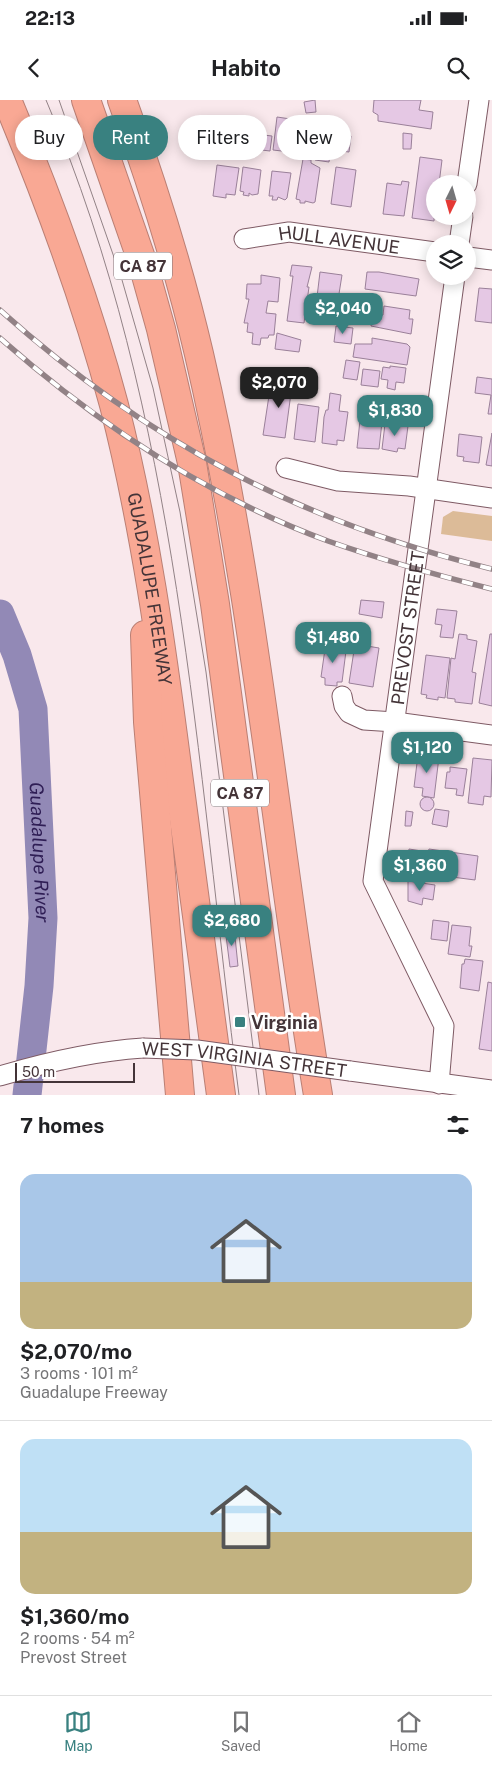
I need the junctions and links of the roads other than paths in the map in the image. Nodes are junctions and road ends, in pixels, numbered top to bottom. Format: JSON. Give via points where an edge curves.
{"nodes":[{"id":1,"x":7,"y":100,"type":"edge"},
{"id":2,"x":86,"y":100,"type":"edge"},
{"id":3,"x":122,"y":100,"type":"edge"},
{"id":4,"x":479,"y":100,"type":"edge"},
{"id":5,"x":468,"y":175,"type":"edge"},
{"id":6,"x":244,"y":239,"type":"dead end"},
{"id":7,"x":426,"y":251,"type":"edge"},
{"id":8,"x":476,"y":258,"type":"edge"},
{"id":9,"x":492,"y":260,"type":"edge"},
{"id":10,"x":454,"y":285,"type":"edge"},
{"id":11,"x":286,"y":468,"type":"dead end"},
{"id":12,"x":426,"y":489,"type":"junction"},
{"id":13,"x":492,"y":498,"type":"edge"},
{"id":14,"x":143,"y":539,"type":"junction"},
{"id":15,"x":342,"y":696,"type":"dead end"},
{"id":16,"x":395,"y":722,"type":"junction"},
{"id":17,"x":492,"y":735,"type":"edge"},
{"id":18,"x":282,"y":848,"type":"junction"},
{"id":19,"x":316,"y":1034,"type":"junction"},
{"id":20,"x":4,"y":1075,"type":"edge"},
{"id":21,"x":439,"y":1084,"type":"junction"},
{"id":22,"x":492,"y":1090,"type":"edge"},
{"id":23,"x":180,"y":1095,"type":"edge"},
{"id":24,"x":221,"y":1095,"type":"edge"},
{"id":25,"x":281,"y":1095,"type":"edge"},
{"id":26,"x":318,"y":1095,"type":"edge"},
{"id":27,"x":329,"y":1095,"type":"edge"},
{"id":28,"x":335,"y":1095,"type":"edge"}],
"edges":[{"from":1,"to":14,"type":"highway","name":"GUADALUPE FREEWAY","via":[[78,280],[114,406]]},
{"from":2,"to":25,"type":"highway","number":"CA 87","via":[[142,261],[192,463],[215,604]]},
{"from":3,"to":18,"type":"highway","via":[[181,283],[213,414],[249,616]]},
{"from":4,"to":5,"type":"street"},
{"from":6,"to":7,"type":"street","name":"HULL AVENUE","via":[[289,232]]},
{"from":8,"to":9,"type":"street"},
{"from":10,"to":12,"type":"street","name":"PREVOST STREET"},
{"from":11,"to":12,"type":"street","via":[[338,481]]},
{"from":12,"to":13,"type":"street"},
{"from":12,"to":16,"type":"street","name":"PREVOST STREET"},
{"from":14,"to":23,"type":"highway","via":[[148,722]]},
{"from":14,"to":24,"type":"highway","name":"GUADALUPE FREEWAY","via":[[157,613]]},
{"from":15,"to":16,"type":"street","via":[[344,706],[355,718]]},
{"from":16,"to":17,"type":"street"},
{"from":16,"to":21,"type":"street","name":"PREVOST STREET","via":[[373,881],[444,1026]]},
{"from":18,"to":19,"type":"highway"},
{"from":18,"to":26,"type":"highway","via":[[298,977]]},
{"from":19,"to":27,"type":"highway"},
{"from":19,"to":28,"type":"highway"},
{"from":20,"to":21,"type":"street","name":"WEST VIRGINIA STREET","bridge":true,"via":[[109,1050],[144,1048],[197,1050]]},
{"from":21,"to":22,"type":"street","name":"WEST VIRGINIA STREET"}]}
